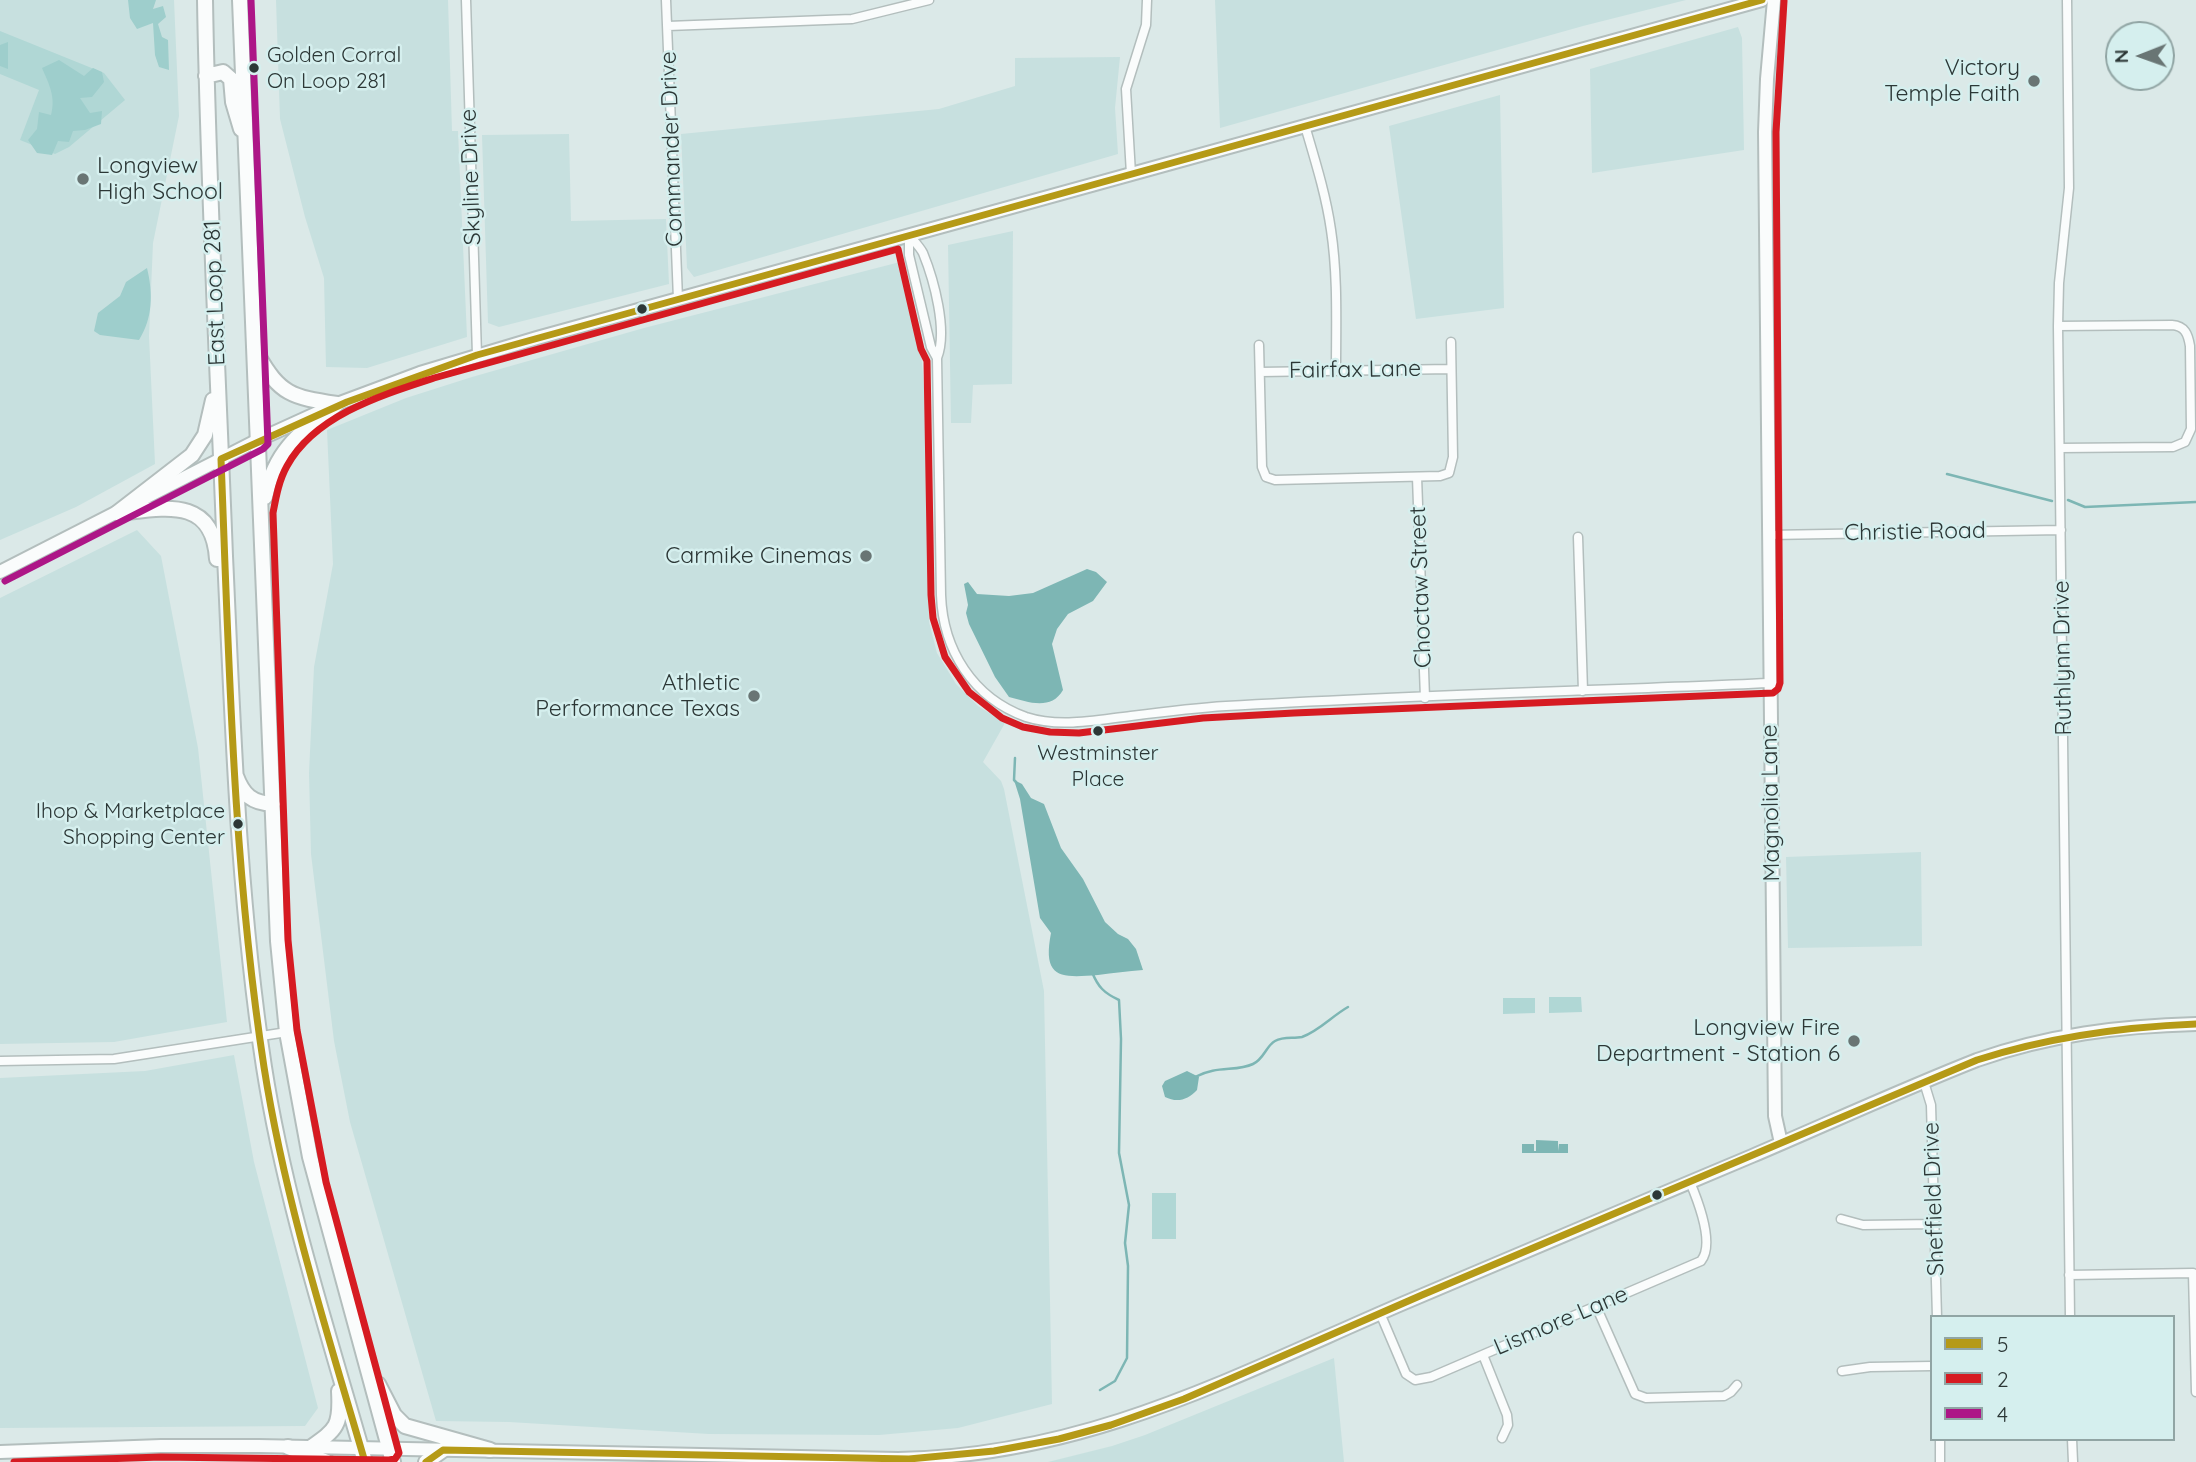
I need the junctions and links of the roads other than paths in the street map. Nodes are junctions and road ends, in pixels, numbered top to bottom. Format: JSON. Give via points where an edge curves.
{"nodes":[{"id":1,"x":205,"y":0,"type":"edge"},
{"id":2,"x":240,"y":0,"type":"edge"},
{"id":3,"x":466,"y":0,"type":"edge"},
{"id":4,"x":666,"y":0,"type":"edge"},
{"id":5,"x":929,"y":0,"type":"edge"},
{"id":6,"x":1147,"y":0,"type":"edge"},
{"id":7,"x":1762,"y":0,"type":"edge"},
{"id":8,"x":1774,"y":0,"type":"edge"},
{"id":9,"x":2067,"y":0,"type":"edge"},
{"id":10,"x":668,"y":26,"type":"junction"},
{"id":11,"x":206,"y":76,"type":"junction"},
{"id":12,"x":1305,"y":126,"type":"junction"},
{"id":13,"x":247,"y":150,"type":"junction"},
{"id":14,"x":1131,"y":174,"type":"junction"},
{"id":15,"x":909,"y":235,"type":"junction"},
{"id":16,"x":678,"y":299,"type":"junction"},
{"id":17,"x":2058,"y":326,"type":"junction"},
{"id":18,"x":1451,"y":342,"type":"dead end"},
{"id":19,"x":1259,"y":345,"type":"dead end"},
{"id":20,"x":256,"y":352,"type":"junction"},
{"id":21,"x":477,"y":355,"type":"junction"},
{"id":22,"x":937,"y":358,"type":"junction"},
{"id":23,"x":1451,"y":369,"type":"junction"},
{"id":24,"x":1336,"y":370,"type":"junction"},
{"id":25,"x":218,"y":371,"type":"junction"},
{"id":26,"x":1259,"y":372,"type":"junction"},
{"id":27,"x":337,"y":404,"type":"junction"},
{"id":28,"x":258,"y":440,"type":"junction"},
{"id":29,"x":2060,"y":448,"type":"junction"},
{"id":30,"x":221,"y":459,"type":"junction"},
{"id":31,"x":1417,"y":477,"type":"junction"},
{"id":32,"x":261,"y":512,"type":"junction"},
{"id":33,"x":117,"y":513,"type":"junction"},
{"id":34,"x":2061,"y":530,"type":"junction"},
{"id":35,"x":1769,"y":535,"type":"junction"},
{"id":36,"x":1578,"y":537,"type":"dead end"},
{"id":37,"x":0,"y":572,"type":"edge"},
{"id":38,"x":228,"y":605,"type":"junction"},
{"id":39,"x":1770,"y":683,"type":"junction"},
{"id":40,"x":1583,"y":691,"type":"junction"},
{"id":41,"x":1426,"y":698,"type":"junction"},
{"id":42,"x":233,"y":768,"type":"junction"},
{"id":43,"x":273,"y":804,"type":"junction"},
{"id":44,"x":2196,"y":1024,"type":"edge"},
{"id":45,"x":287,"y":1032,"type":"junction"},
{"id":46,"x":2068,"y":1035,"type":"junction"},
{"id":47,"x":260,"y":1036,"type":"junction"},
{"id":48,"x":0,"y":1061,"type":"edge"},
{"id":49,"x":1924,"y":1082,"type":"junction"},
{"id":50,"x":1782,"y":1143,"type":"junction"},
{"id":51,"x":1690,"y":1182,"type":"junction"},
{"id":52,"x":1841,"y":1219,"type":"dead end"},
{"id":53,"x":1935,"y":1224,"type":"junction"},
{"id":54,"x":2069,"y":1275,"type":"junction"},
{"id":55,"x":1596,"y":1306,"type":"junction"},
{"id":56,"x":1380,"y":1313,"type":"junction"},
{"id":57,"x":1937,"y":1315,"type":"edge"},
{"id":58,"x":2070,"y":1315,"type":"edge"},
{"id":59,"x":1483,"y":1355,"type":"junction"},
{"id":60,"x":363,"y":1357,"type":"junction"},
{"id":61,"x":337,"y":1362,"type":"junction"},
{"id":62,"x":1930,"y":1366,"type":"edge"},
{"id":63,"x":1842,"y":1371,"type":"dead end"},
{"id":64,"x":1737,"y":1385,"type":"dead end"},
{"id":65,"x":2196,"y":1392,"type":"edge"},
{"id":66,"x":1502,"y":1438,"type":"dead end"},
{"id":67,"x":1940,"y":1441,"type":"edge"},
{"id":68,"x":2072,"y":1441,"type":"edge"},
{"id":69,"x":288,"y":1447,"type":"junction"},
{"id":70,"x":310,"y":1448,"type":"junction"},
{"id":71,"x":443,"y":1450,"type":"junction"},
{"id":72,"x":490,"y":1450,"type":"junction"},
{"id":73,"x":0,"y":1452,"type":"edge"},
{"id":74,"x":363,"y":1456,"type":"edge"},
{"id":75,"x":391,"y":1456,"type":"edge"},
{"id":76,"x":849,"y":1460,"type":"edge"},
{"id":77,"x":327,"y":1462,"type":"edge"},
{"id":78,"x":426,"y":1462,"type":"edge"},
{"id":79,"x":1940,"y":1462,"type":"edge"},
{"id":80,"x":2073,"y":1462,"type":"edge"}],
"edges":[{"from":1,"to":11,"type":"highway","name":"East Loop 281"},
{"from":2,"to":13,"type":"highway","name":"East Loop 281"},
{"from":3,"to":21,"type":"street","name":"Skyline Drive"},
{"from":4,"to":10,"type":"street","name":"Commander Drive"},
{"from":5,"to":10,"type":"street","via":[[852,19]]},
{"from":6,"to":14,"type":"street","via":[[1146,25],[1126,89]]},
{"from":7,"to":12,"type":"main road"},
{"from":8,"to":35,"type":"main road","name":"Magnolia Lane","via":[[1765,132]]},
{"from":9,"to":17,"type":"street","name":"Ruthlynn Drive","via":[[2069,196]]},
{"from":10,"to":16,"type":"street","name":"Commander Drive"},
{"from":11,"to":13,"type":"highway","via":[[223,72],[231,79]]},
{"from":11,"to":25,"type":"highway","name":"East Loop 281"},
{"from":12,"to":14,"type":"main road"},
{"from":12,"to":24,"type":"street","via":[[1333,239]]},
{"from":13,"to":20,"type":"highway","name":"East Loop 281"},
{"from":14,"to":15,"type":"main road"},
{"from":15,"to":16,"type":"main road"},
{"from":15,"to":22,"type":"street","via":[[909,256]]},
{"from":15,"to":22,"type":"street","via":[[922,251],[935,294],[942,345]]},
{"from":16,"to":21,"type":"main road"},
{"from":17,"to":29,"type":"street","name":"Ruthlynn Drive"},
{"from":17,"to":29,"type":"street","via":[[2177,325],[2188,335],[2190,372],[2190,434],[2182,444]]},
{"from":18,"to":23,"type":"street"},
{"from":19,"to":26,"type":"street"},
{"from":20,"to":27,"type":"highway","via":[[284,390],[304,399]]},
{"from":20,"to":28,"type":"highway","name":"East Loop 281"},
{"from":21,"to":27,"type":"main road"},
{"from":22,"to":41,"type":"street","via":[[944,625],[960,665],[998,704],[1033,719],[1068,723],[1224,706]]},
{"from":23,"to":24,"type":"street","name":"Fairfax Lane"},
{"from":23,"to":31,"type":"street","via":[[1451,469],[1444,475]]},
{"from":24,"to":26,"type":"street","name":"Fairfax Lane"},
{"from":25,"to":30,"type":"highway","name":"East Loop 281"},
{"from":25,"to":33,"type":"highway","via":[[200,444],[182,464]]},
{"from":26,"to":31,"type":"street","via":[[1262,467],[1270,480]]},
{"from":27,"to":28,"type":"main road"},
{"from":27,"to":32,"type":"highway","via":[[282,452]]},
{"from":28,"to":30,"type":"main road"},
{"from":28,"to":32,"type":"highway","name":"East Loop 281"},
{"from":29,"to":34,"type":"street","name":"Ruthlynn Drive"},
{"from":30,"to":33,"type":"main road"},
{"from":30,"to":38,"type":"highway","name":"East Loop 281"},
{"from":31,"to":41,"type":"street","name":"Choctaw Street"},
{"from":32,"to":43,"type":"highway","name":"East Loop 281"},
{"from":33,"to":37,"type":"main road"},
{"from":33,"to":38,"type":"highway","via":[[174,508],[198,516],[215,540],[217,571]]},
{"from":34,"to":35,"type":"street","name":"Christie Road"},
{"from":34,"to":46,"type":"street","name":"Ruthlynn Drive"},
{"from":35,"to":39,"type":"main road","name":"Magnolia Lane"},
{"from":36,"to":40,"type":"street"},
{"from":38,"to":42,"type":"highway","name":"East Loop 281"},
{"from":39,"to":40,"type":"street"},
{"from":39,"to":50,"type":"main road","name":"Magnolia Lane","via":[[1775,1116]]},
{"from":40,"to":41,"type":"street"},
{"from":42,"to":43,"type":"highway","via":[[249,798]]},
{"from":42,"to":47,"type":"highway","name":"East Loop 281"},
{"from":43,"to":45,"type":"highway","name":"East Loop 281"},
{"from":44,"to":46,"type":"main road"},
{"from":45,"to":47,"type":"street"},
{"from":45,"to":60,"type":"highway","name":"East Loop 281","via":[[316,1184]]},
{"from":46,"to":49,"type":"main road","via":[[2001,1052]]},
{"from":46,"to":54,"type":"street","name":"Ruthlynn Drive"},
{"from":47,"to":48,"type":"street","via":[[103,1060]]},
{"from":47,"to":61,"type":"highway","name":"East Loop 281","via":[[290,1193]]},
{"from":49,"to":50,"type":"main road"},
{"from":49,"to":53,"type":"street","name":"Sheffield Drive","via":[[1931,1105]]},
{"from":50,"to":51,"type":"main road"},
{"from":51,"to":55,"type":"street","name":"Lismore Lane","via":[[1703,1221],[1704,1258]]},
{"from":51,"to":56,"type":"main road"},
{"from":52,"to":53,"type":"street","via":[[1863,1225]]},
{"from":53,"to":57,"type":"street","name":"Sheffield Drive"},
{"from":54,"to":58,"type":"street","name":"Ruthlynn Drive"},
{"from":54,"to":65,"type":"street","via":[[2193,1273]]},
{"from":55,"to":59,"type":"street","name":"Lismore Lane"},
{"from":55,"to":64,"type":"street","via":[[1634,1395],[1724,1396]]},
{"from":56,"to":59,"type":"street","name":"Lismore Lane","via":[[1411,1379],[1431,1377]]},
{"from":56,"to":76,"type":"main road","via":[[1184,1399],[1079,1434],[976,1453]]},
{"from":59,"to":66,"type":"street","via":[[1507,1415]]},
{"from":60,"to":72,"type":"highway","via":[[402,1423]]},
{"from":60,"to":75,"type":"highway"},
{"from":61,"to":70,"type":"highway","via":[[339,1422]]},
{"from":61,"to":74,"type":"highway"},
{"from":62,"to":63,"type":"street"},
{"from":67,"to":79,"type":"street"},
{"from":68,"to":80,"type":"street"},
{"from":69,"to":70,"type":"main road"},
{"from":69,"to":73,"type":"main road"},
{"from":69,"to":77,"type":"highway"},
{"from":70,"to":74,"type":"main road"},
{"from":71,"to":72,"type":"main road"},
{"from":71,"to":75,"type":"main road"},
{"from":71,"to":78,"type":"highway"},
{"from":72,"to":76,"type":"main road"},
{"from":74,"to":75,"type":"main road"}]}
